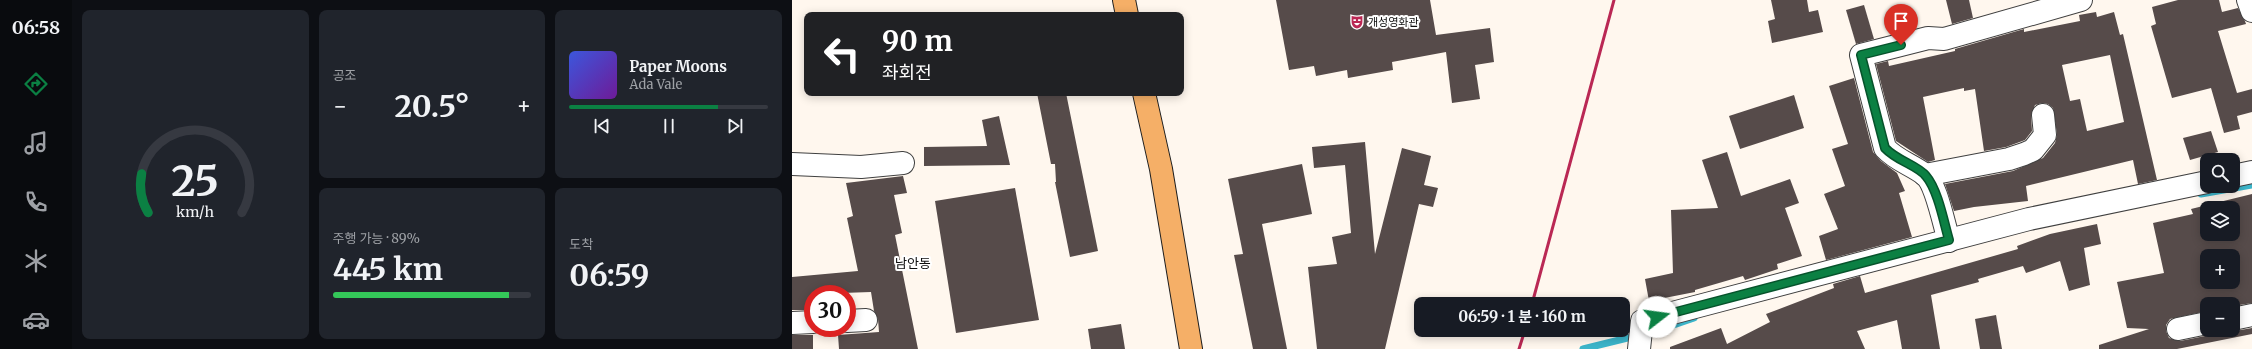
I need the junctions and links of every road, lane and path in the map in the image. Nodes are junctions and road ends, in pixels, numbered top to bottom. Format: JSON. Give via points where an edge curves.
{"nodes":[{"id":1,"x":1124,"y":0,"type":"edge"},
{"id":2,"x":2081,"y":0,"type":"edge"},
{"id":3,"x":2248,"y":0,"type":"edge"},
{"id":4,"x":1126,"y":12,"type":"edge"},
{"id":5,"x":2252,"y":12,"type":"edge"},
{"id":6,"x":1145,"y":96,"type":"edge"},
{"id":7,"x":2042,"y":115,"type":"dead end"},
{"id":8,"x":903,"y":163,"type":"dead end"},
{"id":9,"x":792,"y":164,"type":"edge"},
{"id":10,"x":2252,"y":172,"type":"edge"},
{"id":11,"x":1925,"y":175,"type":"junction"},
{"id":12,"x":2240,"y":175,"type":"edge"},
{"id":13,"x":2200,"y":183,"type":"edge"},
{"id":14,"x":1949,"y":240,"type":"junction"},
{"id":15,"x":2252,"y":315,"type":"edge"},
{"id":16,"x":2240,"y":318,"type":"edge"},
{"id":17,"x":804,"y":322,"type":"edge"},
{"id":18,"x":792,"y":323,"type":"edge"},
{"id":19,"x":2200,"y":324,"type":"edge"},
{"id":20,"x":2178,"y":329,"type":"dead end"},
{"id":21,"x":1640,"y":340,"type":"edge"},
{"id":22,"x":1191,"y":349,"type":"edge"}],
"edges":[{"from":1,"to":4,"type":"main road"},
{"from":2,"to":11,"type":"street","via":[[1944,39],[1928,38],[1861,55],[1885,148],[1893,157]]},
{"from":3,"to":5,"type":"street"},
{"from":6,"to":22,"type":"main road","via":[[1161,169]]},
{"from":7,"to":11,"type":"street","via":[[2045,135],[2033,150],[2010,159]]},
{"from":8,"to":9,"type":"street","via":[[861,167]]},
{"from":10,"to":12,"type":"street"},
{"from":11,"to":14,"type":"street","via":[[1932,186]]},
{"from":13,"to":14,"type":"street","via":[[2029,219]]},
{"from":14,"to":21,"type":"street","via":[[1642,321]]},
{"from":15,"to":16,"type":"street"},
{"from":17,"to":18,"type":"street"},
{"from":19,"to":20,"type":"street"}]}
